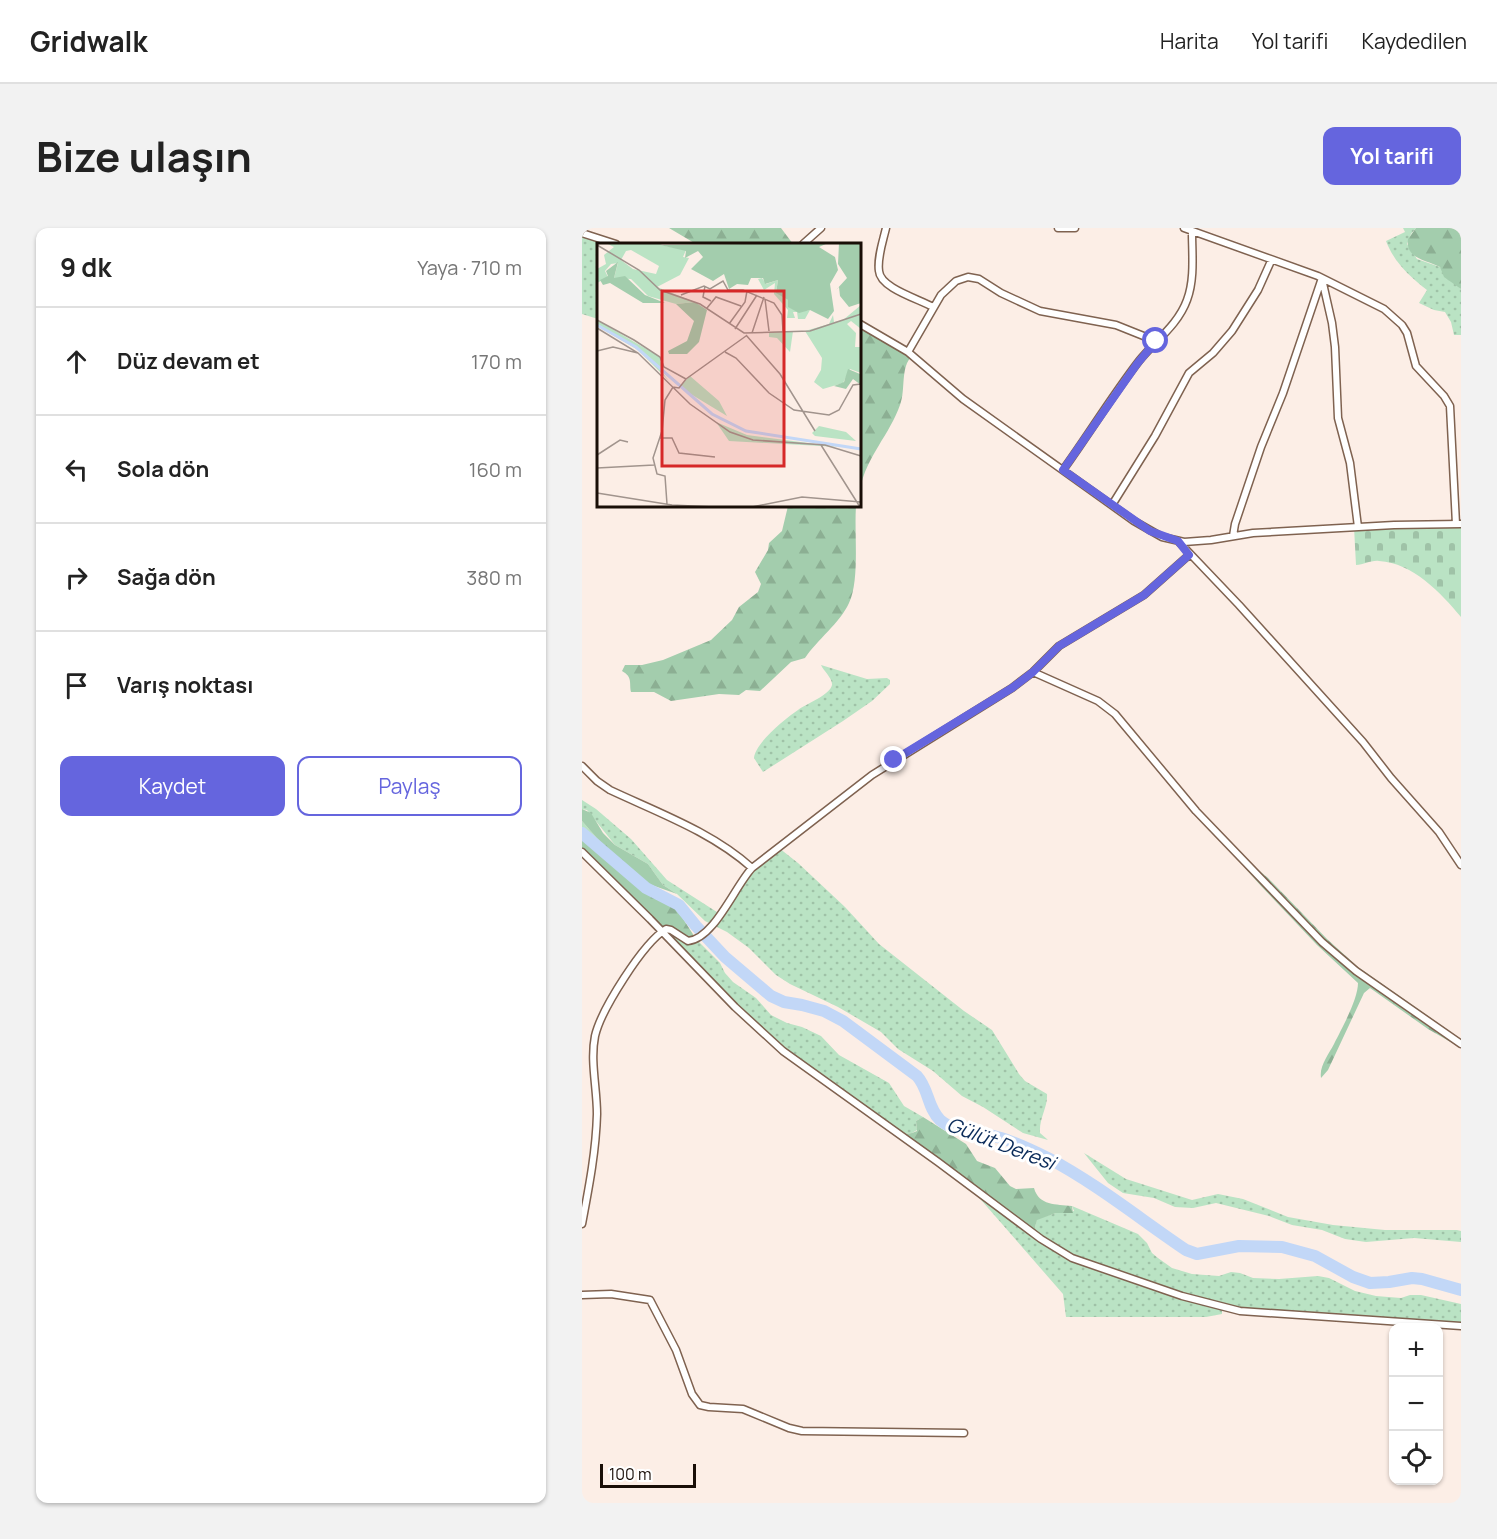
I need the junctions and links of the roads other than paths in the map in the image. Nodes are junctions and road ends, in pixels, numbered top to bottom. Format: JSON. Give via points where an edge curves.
{"nodes":[{"id":1,"x":821,"y":228,"type":"edge"},
{"id":2,"x":886,"y":228,"type":"edge"},
{"id":3,"x":1058,"y":228,"type":"edge"},
{"id":4,"x":1075,"y":228,"type":"edge"},
{"id":5,"x":1184,"y":228,"type":"edge"},
{"id":6,"x":1192,"y":231,"type":"junction"},
{"id":7,"x":582,"y":233,"type":"edge"},
{"id":8,"x":613,"y":243,"type":"edge"},
{"id":9,"x":804,"y":243,"type":"edge"},
{"id":10,"x":1270,"y":261,"type":"junction"},
{"id":11,"x":1322,"y":278,"type":"junction"},
{"id":12,"x":933,"y":307,"type":"junction"},
{"id":13,"x":861,"y":325,"type":"edge"},
{"id":14,"x":1156,"y":341,"type":"junction"},
{"id":15,"x":908,"y":352,"type":"junction"},
{"id":16,"x":1063,"y":470,"type":"junction"},
{"id":17,"x":1112,"y":505,"type":"junction"},
{"id":18,"x":1459,"y":524,"type":"edge"},
{"id":19,"x":1358,"y":527,"type":"junction"},
{"id":20,"x":1233,"y":536,"type":"junction"},
{"id":21,"x":1178,"y":541,"type":"junction"},
{"id":22,"x":1189,"y":555,"type":"junction"},
{"id":23,"x":1033,"y":672,"type":"junction"},
{"id":24,"x":582,"y":766,"type":"edge"},
{"id":25,"x":582,"y":852,"type":"edge"},
{"id":26,"x":1461,"y":865,"type":"edge"},
{"id":27,"x":752,"y":868,"type":"junction"},
{"id":28,"x":662,"y":931,"type":"junction"},
{"id":29,"x":1461,"y":1044,"type":"edge"},
{"id":30,"x":582,"y":1224,"type":"edge"},
{"id":31,"x":582,"y":1294,"type":"edge"},
{"id":32,"x":1461,"y":1326,"type":"edge"},
{"id":33,"x":964,"y":1433,"type":"dead end"}],
"edges":[{"from":1,"to":9,"type":"street"},
{"from":2,"to":12,"type":"street","via":[[878,268],[880,277],[889,286]]},
{"from":3,"to":4,"type":"street"},
{"from":5,"to":6,"type":"street"},
{"from":6,"to":10,"type":"street"},
{"from":6,"to":14,"type":"street","via":[[1191,280],[1186,303]]},
{"from":7,"to":8,"type":"street"},
{"from":10,"to":11,"type":"street"},
{"from":10,"to":17,"type":"street","via":[[1258,290],[1228,336],[1189,373]]},
{"from":11,"to":18,"type":"street","via":[[1395,317],[1407,333],[1416,366],[1450,406]]},
{"from":11,"to":19,"type":"street","via":[[1335,347],[1338,418],[1350,463]]},
{"from":11,"to":20,"type":"street"},
{"from":12,"to":14,"type":"street","via":[[956,282],[974,277],[1040,311],[1116,325]]},
{"from":12,"to":15,"type":"street"},
{"from":13,"to":15,"type":"street"},
{"from":14,"to":16,"type":"street"},
{"from":15,"to":16,"type":"street","via":[[963,399]]},
{"from":16,"to":17,"type":"street"},
{"from":17,"to":21,"type":"street","via":[[1150,531]]},
{"from":18,"to":19,"type":"street"},
{"from":19,"to":20,"type":"street"},
{"from":20,"to":21,"type":"street"},
{"from":21,"to":22,"type":"street"},
{"from":22,"to":23,"type":"street","via":[[1144,595],[1059,646]]},
{"from":22,"to":26,"type":"street","via":[[1363,742],[1439,832]]},
{"from":23,"to":27,"type":"street","via":[[872,775]]},
{"from":23,"to":29,"type":"street","via":[[1098,701],[1115,714],[1196,811],[1322,942]]},
{"from":24,"to":27,"type":"street","via":[[610,790],[709,837]]},
{"from":25,"to":28,"type":"street"},
{"from":27,"to":28,"type":"street","via":[[699,937],[688,940],[671,930]]},
{"from":28,"to":30,"type":"street","via":[[633,964],[597,1030],[597,1123]]},
{"from":28,"to":32,"type":"street","via":[[783,1052],[1072,1258],[1182,1296],[1240,1311]]},
{"from":31,"to":33,"type":"street","via":[[650,1300],[700,1405],[743,1409],[802,1431]]}]}
